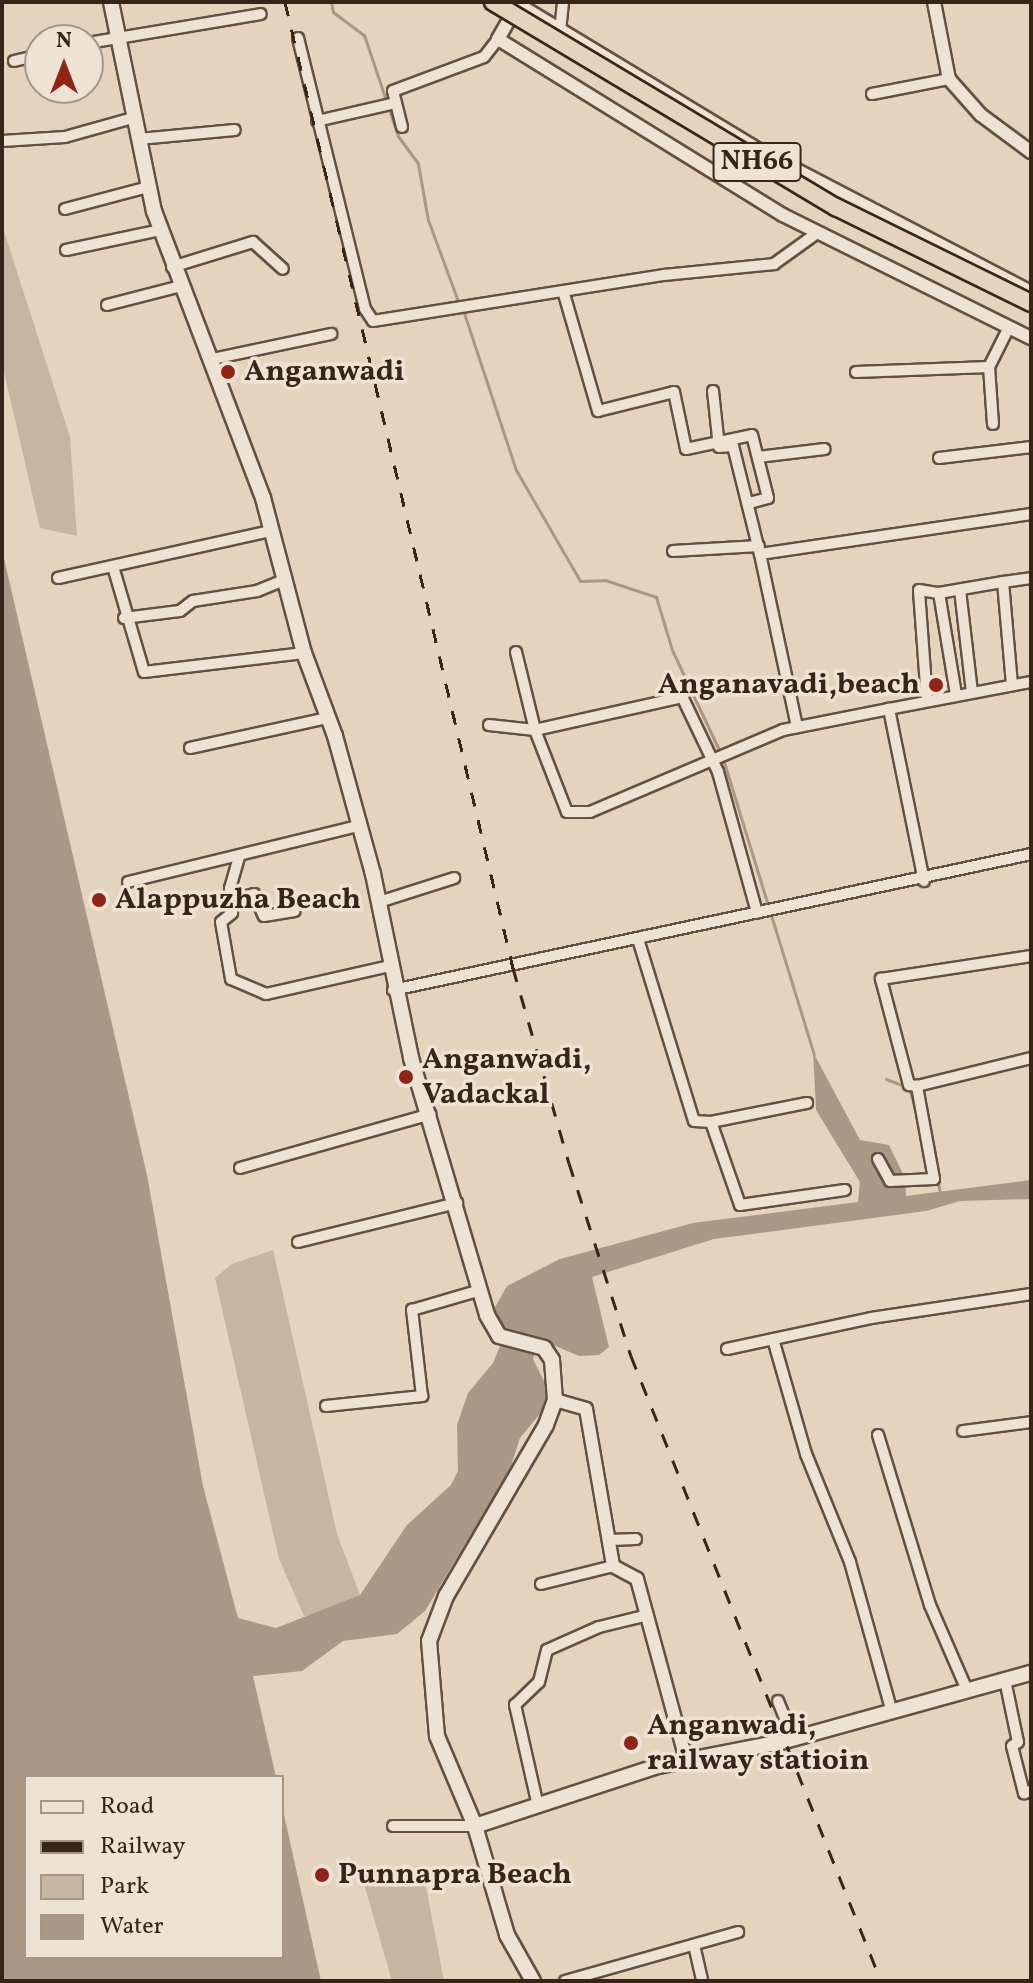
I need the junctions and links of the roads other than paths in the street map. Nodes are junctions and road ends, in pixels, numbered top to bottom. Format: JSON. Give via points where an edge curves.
{"nodes":[{"id":1,"x":111,"y":2,"type":"edge"},
{"id":2,"x":493,"y":2,"type":"edge"},
{"id":3,"x":563,"y":2,"type":"edge"},
{"id":4,"x":934,"y":2,"type":"edge"},
{"id":5,"x":516,"y":3,"type":"edge"},
{"id":6,"x":261,"y":14,"type":"dead end"},
{"id":7,"x":560,"y":31,"type":"junction"},
{"id":8,"x":298,"y":38,"type":"dead end"},
{"id":9,"x":498,"y":39,"type":"junction"},
{"id":10,"x":118,"y":40,"type":"junction"},
{"id":11,"x":104,"y":41,"type":"edge"},
{"id":12,"x":24,"y":59,"type":"edge"},
{"id":13,"x":14,"y":61,"type":"dead end"},
{"id":14,"x":949,"y":79,"type":"junction"},
{"id":15,"x":872,"y":94,"type":"dead end"},
{"id":16,"x":395,"y":103,"type":"junction"},
{"id":17,"x":136,"y":117,"type":"junction"},
{"id":18,"x":317,"y":121,"type":"junction"},
{"id":19,"x":402,"y":127,"type":"dead end"},
{"id":20,"x":235,"y":130,"type":"dead end"},
{"id":21,"x":139,"y":139,"type":"junction"},
{"id":22,"x":2,"y":141,"type":"edge"},
{"id":23,"x":1031,"y":152,"type":"edge"},
{"id":24,"x":148,"y":187,"type":"junction"},
{"id":25,"x":65,"y":209,"type":"dead end"},
{"id":26,"x":160,"y":230,"type":"junction"},
{"id":27,"x":817,"y":233,"type":"junction"},
{"id":28,"x":66,"y":250,"type":"dead end"},
{"id":29,"x":172,"y":267,"type":"junction"},
{"id":30,"x":283,"y":269,"type":"dead end"},
{"id":31,"x":181,"y":286,"type":"junction"},
{"id":32,"x":1031,"y":292,"type":"edge"},
{"id":33,"x":564,"y":294,"type":"junction"},
{"id":34,"x":1031,"y":303,"type":"edge"},
{"id":35,"x":107,"y":305,"type":"dead end"},
{"id":36,"x":1009,"y":327,"type":"junction"},
{"id":37,"x":331,"y":334,"type":"dead end"},
{"id":38,"x":1031,"y":338,"type":"edge"},
{"id":39,"x":212,"y":359,"type":"junction"},
{"id":40,"x":989,"y":367,"type":"junction"},
{"id":41,"x":856,"y":372,"type":"dead end"},
{"id":42,"x":713,"y":391,"type":"dead end"},
{"id":43,"x":993,"y":424,"type":"dead end"},
{"id":44,"x":719,"y":441,"type":"junction"},
{"id":45,"x":1031,"y":447,"type":"edge"},
{"id":46,"x":825,"y":449,"type":"dead end"},
{"id":47,"x":758,"y":457,"type":"junction"},
{"id":48,"x":939,"y":458,"type":"dead end"},
{"id":49,"x":749,"y":503,"type":"junction"},
{"id":50,"x":1031,"y":514,"type":"edge"},
{"id":51,"x":270,"y":531,"type":"junction"},
{"id":52,"x":760,"y":550,"type":"junction"},
{"id":53,"x":673,"y":551,"type":"dead end"},
{"id":54,"x":114,"y":570,"type":"junction"},
{"id":55,"x":58,"y":578,"type":"dead end"},
{"id":56,"x":1031,"y":578,"type":"edge"},
{"id":57,"x":286,"y":579,"type":"junction"},
{"id":58,"x":1003,"y":582,"type":"junction"},
{"id":59,"x":960,"y":590,"type":"junction"},
{"id":60,"x":939,"y":593,"type":"junction"},
{"id":61,"x":124,"y":618,"type":"junction"},
{"id":62,"x":516,"y":652,"type":"dead end"},
{"id":63,"x":304,"y":653,"type":"junction"},
{"id":64,"x":1031,"y":682,"type":"edge"},
{"id":65,"x":1012,"y":685,"type":"junction"},
{"id":66,"x":972,"y":692,"type":"junction"},
{"id":67,"x":956,"y":695,"type":"junction"},
{"id":68,"x":927,"y":700,"type":"junction"},
{"id":69,"x":889,"y":709,"type":"junction"},
{"id":70,"x":328,"y":718,"type":"junction"},
{"id":71,"x":489,"y":725,"type":"dead end"},
{"id":72,"x":797,"y":727,"type":"junction"},
{"id":73,"x":535,"y":730,"type":"junction"},
{"id":74,"x":190,"y":748,"type":"dead end"},
{"id":75,"x":713,"y":760,"type":"junction"},
{"id":76,"x":357,"y":826,"type":"junction"},
{"id":77,"x":1031,"y":854,"type":"edge"},
{"id":78,"x":239,"y":857,"type":"junction"},
{"id":79,"x":454,"y":878,"type":"dead end"},
{"id":80,"x":924,"y":881,"type":"junction"},
{"id":81,"x":128,"y":882,"type":"dead end"},
{"id":82,"x":229,"y":900,"type":"junction"},
{"id":83,"x":379,"y":902,"type":"junction"},
{"id":84,"x":295,"y":911,"type":"dead end"},
{"id":85,"x":757,"y":913,"type":"junction"},
{"id":86,"x":638,"y":939,"type":"junction"},
{"id":87,"x":1031,"y":956,"type":"edge"},
{"id":88,"x":390,"y":966,"type":"junction"},
{"id":89,"x":393,"y":990,"type":"junction"},
{"id":90,"x":1031,"y":1058,"type":"edge"},
{"id":91,"x":917,"y":1086,"type":"junction"},
{"id":92,"x":807,"y":1103,"type":"dead end"},
{"id":93,"x":431,"y":1114,"type":"junction"},
{"id":94,"x":711,"y":1122,"type":"junction"},
{"id":95,"x":878,"y":1159,"type":"dead end"},
{"id":96,"x":240,"y":1168,"type":"dead end"},
{"id":97,"x":845,"y":1190,"type":"dead end"},
{"id":98,"x":457,"y":1203,"type":"junction"},
{"id":99,"x":298,"y":1242,"type":"dead end"},
{"id":100,"x":480,"y":1285,"type":"junction"},
{"id":101,"x":1031,"y":1294,"type":"edge"},
{"id":102,"x":773,"y":1339,"type":"junction"},
{"id":103,"x":727,"y":1349,"type":"dead end"},
{"id":104,"x":555,"y":1400,"type":"junction"},
{"id":105,"x":326,"y":1406,"type":"dead end"},
{"id":106,"x":1031,"y":1422,"type":"edge"},
{"id":107,"x":963,"y":1431,"type":"dead end"},
{"id":108,"x":878,"y":1435,"type":"dead end"},
{"id":109,"x":636,"y":1539,"type":"dead end"},
{"id":110,"x":610,"y":1540,"type":"junction"},
{"id":111,"x":613,"y":1566,"type":"junction"},
{"id":112,"x":541,"y":1584,"type":"dead end"},
{"id":113,"x":648,"y":1615,"type":"junction"},
{"id":114,"x":1031,"y":1673,"type":"edge"},
{"id":115,"x":1005,"y":1680,"type":"junction"},
{"id":116,"x":967,"y":1690,"type":"junction"},
{"id":117,"x":778,"y":1701,"type":"dead end"},
{"id":118,"x":891,"y":1709,"type":"junction"},
{"id":119,"x":793,"y":1738,"type":"junction"},
{"id":120,"x":686,"y":1759,"type":"junction"},
{"id":121,"x":1031,"y":1791,"type":"edge"},
{"id":122,"x":538,"y":1806,"type":"junction"},
{"id":123,"x":393,"y":1826,"type":"dead end"},
{"id":124,"x":475,"y":1826,"type":"junction"},
{"id":125,"x":738,"y":1932,"type":"dead end"},
{"id":126,"x":694,"y":1945,"type":"junction"},
{"id":127,"x":533,"y":1981,"type":"edge"},
{"id":128,"x":565,"y":1981,"type":"edge"},
{"id":129,"x":702,"y":1981,"type":"edge"}],
"edges":[{"from":1,"to":10,"type":"main road"},
{"from":2,"to":34,"type":"highway","number":"NH66","bridge":true,"via":[[836,207]]},
{"from":3,"to":7,"type":"street"},
{"from":4,"to":14,"type":"street"},
{"from":5,"to":7,"type":"street"},
{"from":5,"to":9,"type":"street"},
{"from":6,"to":10,"type":"street"},
{"from":7,"to":32,"type":"street","via":[[762,152]]},
{"from":8,"to":18,"type":"street"},
{"from":9,"to":16,"type":"street","via":[[484,57],[393,91]]},
{"from":9,"to":27,"type":"street"},
{"from":10,"to":11,"type":"street"},
{"from":10,"to":17,"type":"main road"},
{"from":12,"to":13,"type":"street"},
{"from":14,"to":15,"type":"street"},
{"from":14,"to":23,"type":"street","via":[[981,115]]},
{"from":16,"to":18,"type":"street"},
{"from":16,"to":19,"type":"street"},
{"from":17,"to":21,"type":"main road"},
{"from":17,"to":22,"type":"street","via":[[65,137]]},
{"from":18,"to":33,"type":"street","via":[[369,318],[381,322]]},
{"from":20,"to":21,"type":"street"},
{"from":21,"to":24,"type":"main road"},
{"from":24,"to":25,"type":"street"},
{"from":24,"to":26,"type":"main road"},
{"from":26,"to":28,"type":"street"},
{"from":26,"to":29,"type":"main road"},
{"from":27,"to":33,"type":"street","via":[[774,264],[664,275]]},
{"from":27,"to":36,"type":"street"},
{"from":29,"to":30,"type":"street","via":[[253,242]]},
{"from":29,"to":31,"type":"main road"},
{"from":31,"to":35,"type":"street"},
{"from":31,"to":39,"type":"main road"},
{"from":33,"to":44,"type":"street","via":[[598,411],[674,392],[686,449]]},
{"from":36,"to":38,"type":"street"},
{"from":36,"to":40,"type":"street"},
{"from":37,"to":39,"type":"street"},
{"from":39,"to":51,"type":"main road"},
{"from":40,"to":41,"type":"street"},
{"from":40,"to":43,"type":"street"},
{"from":42,"to":44,"type":"street"},
{"from":44,"to":47,"type":"street","via":[[752,435]]},
{"from":44,"to":49,"type":"street","via":[[721,448],[733,446]]},
{"from":45,"to":48,"type":"street"},
{"from":46,"to":47,"type":"street"},
{"from":47,"to":49,"type":"street","via":[[768,498]]},
{"from":49,"to":52,"type":"street"},
{"from":50,"to":52,"type":"street"},
{"from":51,"to":54,"type":"street"},
{"from":51,"to":57,"type":"main road"},
{"from":52,"to":53,"type":"street"},
{"from":52,"to":72,"type":"street"},
{"from":54,"to":55,"type":"street"},
{"from":54,"to":61,"type":"street"},
{"from":56,"to":58,"type":"street"},
{"from":57,"to":61,"type":"street","via":[[193,601],[180,611]]},
{"from":57,"to":63,"type":"main road"},
{"from":58,"to":59,"type":"street"},
{"from":58,"to":65,"type":"street"},
{"from":59,"to":60,"type":"street"},
{"from":59,"to":66,"type":"street"},
{"from":60,"to":67,"type":"street"},
{"from":60,"to":68,"type":"street","via":[[919,590]]},
{"from":61,"to":63,"type":"street","via":[[144,672]]},
{"from":62,"to":73,"type":"street"},
{"from":63,"to":70,"type":"main road"},
{"from":64,"to":65,"type":"street"},
{"from":65,"to":66,"type":"street"},
{"from":66,"to":67,"type":"street"},
{"from":67,"to":68,"type":"street"},
{"from":68,"to":69,"type":"street"},
{"from":69,"to":72,"type":"street"},
{"from":69,"to":80,"type":"street"},
{"from":70,"to":74,"type":"street"},
{"from":70,"to":76,"type":"main road"},
{"from":71,"to":73,"type":"street"},
{"from":72,"to":75,"type":"street"},
{"from":73,"to":75,"type":"street","via":[[680,693]]},
{"from":73,"to":75,"type":"street","via":[[567,812],[590,812]]},
{"from":75,"to":85,"type":"street"},
{"from":76,"to":78,"type":"street"},
{"from":76,"to":83,"type":"main road"},
{"from":77,"to":80,"type":"street"},
{"from":78,"to":81,"type":"street"},
{"from":78,"to":82,"type":"street"},
{"from":79,"to":83,"type":"street"},
{"from":80,"to":85,"type":"street"},
{"from":82,"to":84,"type":"street","via":[[254,894],[264,916]]},
{"from":82,"to":88,"type":"street","via":[[232,913],[221,922],[226,968],[252,992]]},
{"from":83,"to":88,"type":"main road"},
{"from":85,"to":86,"type":"street"},
{"from":86,"to":89,"type":"street"},
{"from":86,"to":94,"type":"street","via":[[694,1121]]},
{"from":87,"to":91,"type":"street","via":[[881,979],[909,1085]]},
{"from":88,"to":89,"type":"main road"},
{"from":89,"to":93,"type":"main road"},
{"from":90,"to":91,"type":"street"},
{"from":91,"to":95,"type":"street","via":[[934,1179],[890,1181]]},
{"from":92,"to":94,"type":"street"},
{"from":93,"to":96,"type":"street"},
{"from":93,"to":98,"type":"main road"},
{"from":94,"to":97,"type":"street","via":[[740,1205]]},
{"from":98,"to":99,"type":"street"},
{"from":98,"to":100,"type":"main road"},
{"from":100,"to":104,"type":"main road","via":[[499,1336],[544,1348],[552,1360]]},
{"from":100,"to":105,"type":"street","via":[[412,1310],[422,1396]]},
{"from":101,"to":102,"type":"street"},
{"from":102,"to":103,"type":"street"},
{"from":102,"to":118,"type":"street","via":[[806,1454],[850,1562]]},
{"from":104,"to":110,"type":"street","via":[[586,1409]]},
{"from":104,"to":124,"type":"main road","via":[[446,1596],[429,1641],[437,1736]]},
{"from":106,"to":107,"type":"street"},
{"from":108,"to":116,"type":"street","via":[[930,1605]]},
{"from":109,"to":110,"type":"street"},
{"from":110,"to":111,"type":"street"},
{"from":111,"to":112,"type":"street"},
{"from":111,"to":113,"type":"street","via":[[637,1579]]},
{"from":113,"to":120,"type":"street"},
{"from":113,"to":122,"type":"street","via":[[599,1627],[547,1650],[539,1682],[515,1705]]},
{"from":114,"to":115,"type":"main road"},
{"from":115,"to":116,"type":"main road"},
{"from":115,"to":121,"type":"street","via":[[1018,1742],[1012,1746],[1024,1793]]},
{"from":116,"to":118,"type":"main road"},
{"from":117,"to":119,"type":"street"},
{"from":118,"to":119,"type":"main road"},
{"from":119,"to":120,"type":"main road"},
{"from":120,"to":122,"type":"main road"},
{"from":122,"to":124,"type":"main road"},
{"from":123,"to":124,"type":"street"},
{"from":124,"to":127,"type":"main road","via":[[507,1935]]},
{"from":125,"to":126,"type":"street"},
{"from":126,"to":128,"type":"street"},
{"from":126,"to":129,"type":"street"}]}
